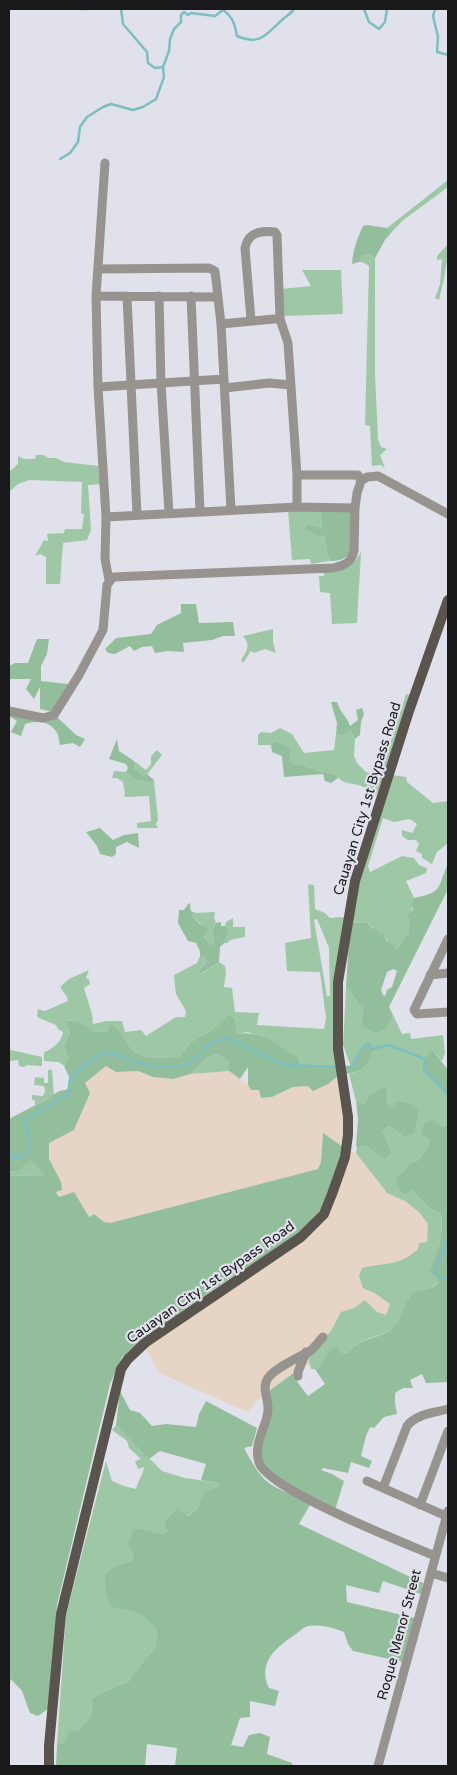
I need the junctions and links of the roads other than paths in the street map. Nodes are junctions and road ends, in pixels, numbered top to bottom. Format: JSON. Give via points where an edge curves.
{"nodes":[{"id":1,"x":105,"y":163,"type":"dead end"},
{"id":2,"x":98,"y":269,"type":"junction"},
{"id":3,"x":96,"y":296,"type":"junction"},
{"id":4,"x":127,"y":296,"type":"junction"},
{"id":5,"x":159,"y":296,"type":"junction"},
{"id":6,"x":191,"y":296,"type":"junction"},
{"id":7,"x":218,"y":297,"type":"junction"},
{"id":8,"x":280,"y":319,"type":"junction"},
{"id":9,"x":251,"y":320,"type":"junction"},
{"id":10,"x":221,"y":324,"type":"junction"},
{"id":11,"x":195,"y":381,"type":"junction"},
{"id":12,"x":161,"y":383,"type":"junction"},
{"id":13,"x":224,"y":384,"type":"junction"},
{"id":14,"x":130,"y":385,"type":"junction"},
{"id":15,"x":290,"y":386,"type":"junction"},
{"id":16,"x":98,"y":387,"type":"junction"},
{"id":17,"x":296,"y":475,"type":"junction"},
{"id":18,"x":361,"y":481,"type":"junction"},
{"id":19,"x":297,"y":507,"type":"junction"},
{"id":20,"x":355,"y":508,"type":"junction"},
{"id":21,"x":231,"y":510,"type":"junction"},
{"id":22,"x":200,"y":512,"type":"junction"},
{"id":23,"x":169,"y":513,"type":"junction"},
{"id":24,"x":448,"y":514,"type":"edge"},
{"id":25,"x":137,"y":515,"type":"junction"},
{"id":26,"x":106,"y":517,"type":"junction"},
{"id":27,"x":109,"y":580,"type":"junction"},
{"id":28,"x":448,"y":600,"type":"edge"},
{"id":29,"x":9,"y":711,"type":"edge"},
{"id":30,"x":448,"y":939,"type":"edge"},
{"id":31,"x":448,"y":973,"type":"edge"},
{"id":32,"x":430,"y":975,"type":"junction"},
{"id":33,"x":448,"y":1012,"type":"edge"},
{"id":34,"x":323,"y":1336,"type":"dead end"},
{"id":35,"x":306,"y":1352,"type":"junction"},
{"id":36,"x":298,"y":1376,"type":"dead end"},
{"id":37,"x":448,"y":1410,"type":"edge"},
{"id":38,"x":448,"y":1431,"type":"edge"},
{"id":39,"x":367,"y":1481,"type":"dead end"},
{"id":40,"x":383,"y":1488,"type":"junction"},
{"id":41,"x":420,"y":1505,"type":"junction"},
{"id":42,"x":447,"y":1514,"type":"edge"},
{"id":43,"x":435,"y":1556,"type":"junction"},
{"id":44,"x":431,"y":1573,"type":"junction"},
{"id":45,"x":448,"y":1578,"type":"edge"},
{"id":46,"x":50,"y":1766,"type":"edge"},
{"id":47,"x":378,"y":1766,"type":"edge"}],
"edges":[{"from":1,"to":2,"type":"street"},
{"from":2,"to":3,"type":"street"},
{"from":2,"to":7,"type":"street","via":[[209,268],[215,273]]},
{"from":3,"to":4,"type":"street"},
{"from":3,"to":16,"type":"street"},
{"from":4,"to":5,"type":"street"},
{"from":4,"to":14,"type":"street"},
{"from":5,"to":6,"type":"street"},
{"from":5,"to":12,"type":"street"},
{"from":6,"to":7,"type":"street"},
{"from":6,"to":11,"type":"street"},
{"from":7,"to":10,"type":"street"},
{"from":8,"to":9,"type":"street"},
{"from":8,"to":9,"type":"street","via":[[277,235],[262,232],[250,236],[245,248]]},
{"from":8,"to":15,"type":"street","via":[[288,343]]},
{"from":9,"to":10,"type":"street"},
{"from":10,"to":13,"type":"street"},
{"from":11,"to":12,"type":"street"},
{"from":11,"to":13,"type":"street"},
{"from":11,"to":22,"type":"street"},
{"from":12,"to":14,"type":"street"},
{"from":12,"to":23,"type":"street"},
{"from":13,"to":15,"type":"street"},
{"from":13,"to":21,"type":"street"},
{"from":14,"to":16,"type":"street"},
{"from":14,"to":25,"type":"street"},
{"from":15,"to":17,"type":"street"},
{"from":16,"to":26,"type":"street"},
{"from":17,"to":18,"type":"street","via":[[358,475]]},
{"from":17,"to":19,"type":"street"},
{"from":18,"to":20,"type":"street"},
{"from":18,"to":24,"type":"street","via":[[378,476]]},
{"from":19,"to":20,"type":"street"},
{"from":19,"to":21,"type":"street"},
{"from":20,"to":27,"type":"street","via":[[354,551],[352,559],[344,566],[119,576]]},
{"from":21,"to":22,"type":"street"},
{"from":22,"to":23,"type":"street"},
{"from":23,"to":25,"type":"street"},
{"from":25,"to":26,"type":"street"},
{"from":26,"to":27,"type":"street","via":[[105,559]]},
{"from":27,"to":29,"type":"street","via":[[103,630],[60,708],[54,715],[43,718]]},
{"from":28,"to":46,"type":"main road","name":"Cauayan City 1st Bypass Road","via":[[408,711],[355,881],[338,982],[338,1049],[348,1118],[345,1157],[324,1214],[301,1237],[146,1342],[122,1369],[61,1614]]},
{"from":30,"to":32,"type":"street"},
{"from":31,"to":32,"type":"street"},
{"from":32,"to":33,"type":"street","via":[[414,1012]]},
{"from":34,"to":35,"type":"street"},
{"from":35,"to":36,"type":"street"},
{"from":35,"to":43,"type":"street","via":[[269,1376],[264,1387],[268,1410],[257,1448],[260,1467],[276,1482],[322,1508]]},
{"from":37,"to":40,"type":"street","via":[[410,1422]]},
{"from":38,"to":41,"type":"street"},
{"from":39,"to":40,"type":"street"},
{"from":40,"to":41,"type":"street"},
{"from":41,"to":42,"type":"street"},
{"from":42,"to":43,"type":"street","name":"Roque Menor Street"},
{"from":43,"to":44,"type":"street","name":"Roque Menor Street"},
{"from":44,"to":45,"type":"street"},
{"from":44,"to":47,"type":"street","name":"Roque Menor Street"}]}
